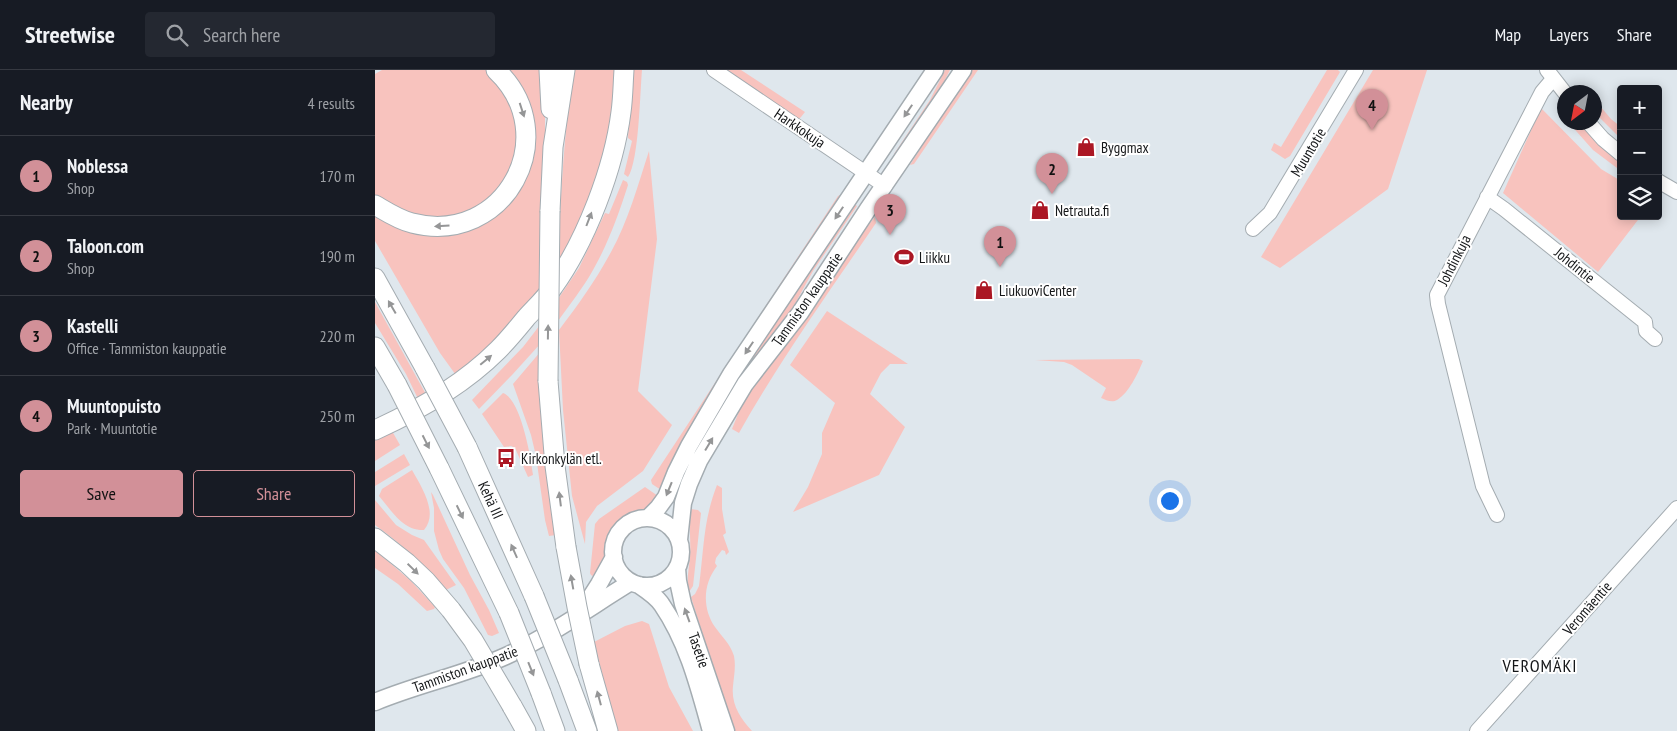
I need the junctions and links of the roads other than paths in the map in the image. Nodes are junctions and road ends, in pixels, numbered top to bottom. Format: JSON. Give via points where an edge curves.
{"nodes":[{"id":1,"x":496,"y":70,"type":"edge"},
{"id":2,"x":549,"y":70,"type":"edge"},
{"id":3,"x":565,"y":70,"type":"edge"},
{"id":4,"x":624,"y":70,"type":"edge"},
{"id":5,"x":714,"y":70,"type":"edge"},
{"id":6,"x":935,"y":70,"type":"edge"},
{"id":7,"x":963,"y":70,"type":"edge"},
{"id":8,"x":1356,"y":70,"type":"edge"},
{"id":9,"x":1550,"y":74,"type":"edge"},
{"id":10,"x":1559,"y":85,"type":"edge"},
{"id":11,"x":1595,"y":130,"type":"edge"},
{"id":12,"x":553,"y":147,"type":"junction"},
{"id":13,"x":1617,"y":151,"type":"edge"},
{"id":14,"x":866,"y":173,"type":"junction"},
{"id":15,"x":1662,"y":183,"type":"edge"},
{"id":16,"x":885,"y":186,"type":"junction"},
{"id":17,"x":1677,"y":192,"type":"edge"},
{"id":18,"x":1487,"y":197,"type":"junction"},
{"id":19,"x":375,"y":204,"type":"edge"},
{"id":20,"x":1253,"y":229,"type":"dead end"},
{"id":21,"x":375,"y":278,"type":"edge"},
{"id":22,"x":1655,"y":339,"type":"dead end"},
{"id":23,"x":375,"y":347,"type":"edge"},
{"id":24,"x":375,"y":430,"type":"edge"},
{"id":25,"x":1677,"y":508,"type":"edge"},
{"id":26,"x":1497,"y":514,"type":"dead end"},
{"id":27,"x":649,"y":517,"type":"junction"},
{"id":28,"x":375,"y":538,"type":"edge"},
{"id":29,"x":679,"y":540,"type":"junction"},
{"id":30,"x":614,"y":557,"type":"junction"},
{"id":31,"x":677,"y":568,"type":"junction"},
{"id":32,"x":635,"y":583,"type":"junction"},
{"id":33,"x":578,"y":616,"type":"junction"},
{"id":34,"x":375,"y":702,"type":"edge"},
{"id":35,"x":526,"y":731,"type":"edge"},
{"id":36,"x":555,"y":731,"type":"edge"},
{"id":37,"x":587,"y":731,"type":"edge"},
{"id":38,"x":608,"y":731,"type":"edge"},
{"id":39,"x":711,"y":731,"type":"edge"},
{"id":40,"x":726,"y":731,"type":"edge"},
{"id":41,"x":1477,"y":731,"type":"edge"}],
"edges":[{"from":1,"to":19,"type":"highway","one_way":true,"via":[[515,94],[524,113],[523,158],[509,191],[482,215],[447,226],[412,223]]},
{"from":2,"to":12,"type":"highway"},
{"from":3,"to":12,"type":"highway"},
{"from":24,"to":4,"type":"highway","one_way":true,"via":[[464,378],[498,350],[553,288],[586,227],[606,177],[617,137]]},
{"from":5,"to":14,"type":"street","name":"Harkkokuja"},
{"from":6,"to":14,"type":"main road","name":"Tammiston kauppatie","one_way":true},
{"from":7,"to":16,"type":"main road","name":"Tammiston kauppatie"},
{"from":8,"to":20,"type":"street","name":"Muuntotie","via":[[1270,213]]},
{"from":9,"to":10,"type":"street"},
{"from":9,"to":18,"type":"street","name":"Johdinkuja"},
{"from":11,"to":13,"type":"street"},
{"from":38,"to":12,"type":"highway","one_way":true,"bridge":true,"via":[[577,607],[555,466],[548,381]]},
{"from":14,"to":16,"type":"street","name":"Harkkokuja"},
{"from":14,"to":27,"type":"main road","name":"Tammiston kauppatie","one_way":true,"via":[[731,374],[675,472],[666,497]]},
{"from":15,"to":17,"type":"street"},
{"from":29,"to":16,"type":"main road","name":"Tammiston kauppatie","one_way":true,"via":[[683,503],[699,461],[745,384],[800,313]]},
{"from":18,"to":22,"type":"street","name":"Johdintie","via":[[1645,322],[1646,332]]},
{"from":18,"to":26,"type":"street","name":"Johdinkuja","via":[[1437,294],[1437,304],[1483,486]]},
{"from":37,"to":21,"type":"highway","name":"Kehä III","one_way":true,"bridge":true,"via":[[534,596],[467,446]]},
{"from":23,"to":36,"type":"highway","one_way":true,"bridge":true,"via":[[439,468],[509,612]]},
{"from":25,"to":41,"type":"street","name":"Veromäentie"},
{"from":27,"to":29,"type":"main road","via":[[665,523]]},
{"from":27,"to":30,"type":"main road","via":[[632,522],[621,530],[613,549]]},
{"from":28,"to":35,"type":"highway","one_way":true,"bridge":true,"via":[[407,563],[451,610],[473,640]]},
{"from":29,"to":31,"type":"main road","via":[[681,550]]},
{"from":30,"to":32,"type":"main road","via":[[622,575]]},
{"from":30,"to":33,"type":"main road","name":"Tammiston kauppatie"},
{"from":31,"to":32,"type":"main road","via":[[669,578],[652,586]]},
{"from":40,"to":31,"type":"main road","name":"Tasetie","one_way":true,"via":[[683,604]]},
{"from":32,"to":33,"type":"main road","name":"Tammiston kauppatie","via":[[609,594]]},
{"from":32,"to":39,"type":"main road","name":"Tasetie","via":[[653,594],[662,605],[687,651]]},
{"from":33,"to":34,"type":"main road","name":"Tammiston kauppatie","via":[[504,657]]}]}
